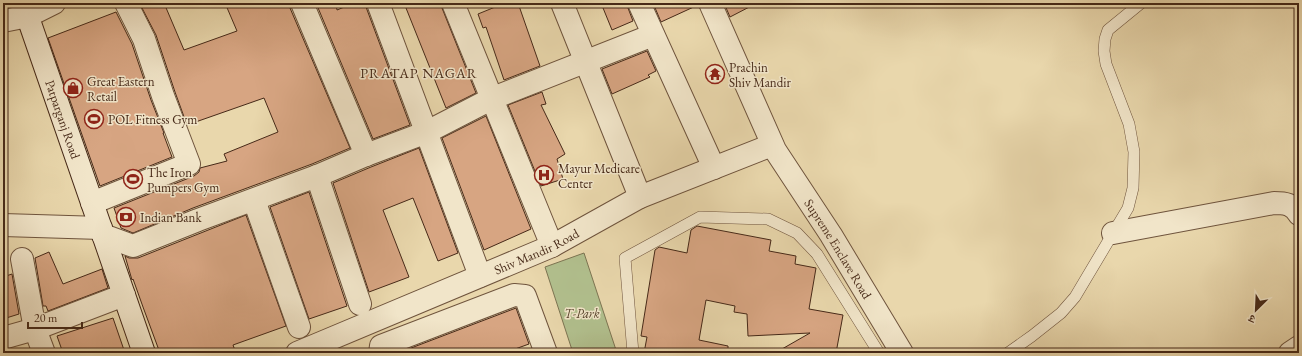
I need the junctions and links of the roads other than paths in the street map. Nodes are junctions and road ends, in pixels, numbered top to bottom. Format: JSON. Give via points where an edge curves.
{"nodes":[{"id":1,"x":54,"y":3,"type":"edge"},
{"id":2,"x":126,"y":3,"type":"edge"},
{"id":3,"x":302,"y":3,"type":"edge"},
{"id":4,"x":378,"y":3,"type":"edge"},
{"id":5,"x":453,"y":3,"type":"edge"},
{"id":6,"x":562,"y":3,"type":"edge"},
{"id":7,"x":639,"y":3,"type":"edge"},
{"id":8,"x":710,"y":3,"type":"edge"},
{"id":9,"x":1141,"y":3,"type":"edge"},
{"id":10,"x":26,"y":10,"type":"edge"},
{"id":11,"x":3,"y":21,"type":"edge"},
{"id":12,"x":653,"y":35,"type":"junction"},
{"id":13,"x":586,"y":62,"type":"junction"},
{"id":14,"x":493,"y":98,"type":"junction"},
{"id":15,"x":427,"y":132,"type":"junction"},
{"id":16,"x":772,"y":145,"type":"junction"},
{"id":17,"x":366,"y":155,"type":"junction"},
{"id":18,"x":714,"y":168,"type":"junction"},
{"id":19,"x":317,"y":176,"type":"junction"},
{"id":20,"x":640,"y":197,"type":"junction"},
{"id":21,"x":254,"y":200,"type":"junction"},
{"id":22,"x":92,"y":203,"type":"junction"},
{"id":23,"x":1299,"y":214,"type":"edge"},
{"id":24,"x":3,"y":225,"type":"edge"},
{"id":25,"x":102,"y":231,"type":"junction"},
{"id":26,"x":1113,"y":233,"type":"junction"},
{"id":27,"x":552,"y":246,"type":"junction"},
{"id":28,"x":22,"y":259,"type":"dead end"},
{"id":29,"x":480,"y":276,"type":"junction"},
{"id":30,"x":441,"y":292,"type":"junction"},
{"id":31,"x":124,"y":295,"type":"junction"},
{"id":32,"x":360,"y":304,"type":"dead end"},
{"id":33,"x":452,"y":318,"type":"junction"},
{"id":34,"x":299,"y":327,"type":"dead end"},
{"id":35,"x":35,"y":329,"type":"junction"},
{"id":36,"x":3,"y":338,"type":"edge"},
{"id":37,"x":1299,"y":347,"type":"edge"},
{"id":38,"x":44,"y":353,"type":"edge"},
{"id":39,"x":144,"y":353,"type":"edge"},
{"id":40,"x":297,"y":353,"type":"edge"},
{"id":41,"x":380,"y":353,"type":"edge"},
{"id":42,"x":546,"y":353,"type":"edge"},
{"id":43,"x":633,"y":353,"type":"edge"},
{"id":44,"x":879,"y":353,"type":"edge"},
{"id":45,"x":902,"y":353,"type":"edge"},
{"id":46,"x":1008,"y":353,"type":"edge"},
{"id":47,"x":1290,"y":353,"type":"edge"}],
"edges":[{"from":1,"to":10,"type":"street"},
{"from":2,"to":22,"type":"street","via":[[144,39],[189,164]]},
{"from":3,"to":17,"type":"street"},
{"from":4,"to":15,"type":"street"},
{"from":5,"to":14,"type":"street"},
{"from":6,"to":13,"type":"street"},
{"from":7,"to":12,"type":"street"},
{"from":8,"to":16,"type":"street","name":"Supreme Enclave Road"},
{"from":9,"to":26,"type":"lane","via":[[1108,30],[1105,39],[1106,64],[1129,124],[1134,152],[1133,188],[1128,208]]},
{"from":10,"to":11,"type":"street"},
{"from":10,"to":22,"type":"street","name":"Patparganj Road"},
{"from":12,"to":13,"type":"street"},
{"from":12,"to":18,"type":"street"},
{"from":13,"to":14,"type":"street"},
{"from":13,"to":20,"type":"street"},
{"from":14,"to":15,"type":"street"},
{"from":14,"to":27,"type":"street"},
{"from":15,"to":17,"type":"street"},
{"from":15,"to":29,"type":"street"},
{"from":16,"to":18,"type":"street","name":"Shiv Mandir Road"},
{"from":16,"to":45,"type":"street","name":"Supreme Enclave Road","via":[[831,235]]},
{"from":17,"to":19,"type":"street"},
{"from":18,"to":20,"type":"street","name":"Shiv Mandir Road"},
{"from":19,"to":21,"type":"street"},
{"from":19,"to":32,"type":"street"},
{"from":20,"to":27,"type":"street","name":"Shiv Mandir Road"},
{"from":21,"to":25,"type":"street","via":[[133,246]]},
{"from":21,"to":34,"type":"street"},
{"from":22,"to":25,"type":"street","name":"Patparganj Road"},
{"from":23,"to":26,"type":"street","via":[[1287,203],[1274,203]]},
{"from":24,"to":25,"type":"street"},
{"from":25,"to":31,"type":"street","name":"Patparganj Road"},
{"from":26,"to":46,"type":"lane","via":[[1075,297],[1061,313]]},
{"from":27,"to":29,"type":"street","name":"Shiv Mandir Road"},
{"from":28,"to":35,"type":"street"},
{"from":29,"to":30,"type":"street","name":"Shiv Mandir Road"},
{"from":30,"to":33,"type":"street"},
{"from":30,"to":40,"type":"street","name":"Shiv Mandir Road"},
{"from":31,"to":35,"type":"street"},
{"from":31,"to":39,"type":"street","name":"Patparganj Road"},
{"from":33,"to":41,"type":"street","via":[[381,346]]},
{"from":33,"to":42,"type":"street","via":[[514,295],[525,296]]},
{"from":35,"to":36,"type":"street"},
{"from":35,"to":38,"type":"street"},
{"from":37,"to":47,"type":"street"},
{"from":43,"to":44,"type":"lane","via":[[624,258],[700,217],[768,219],[797,232],[817,254]]}]}
